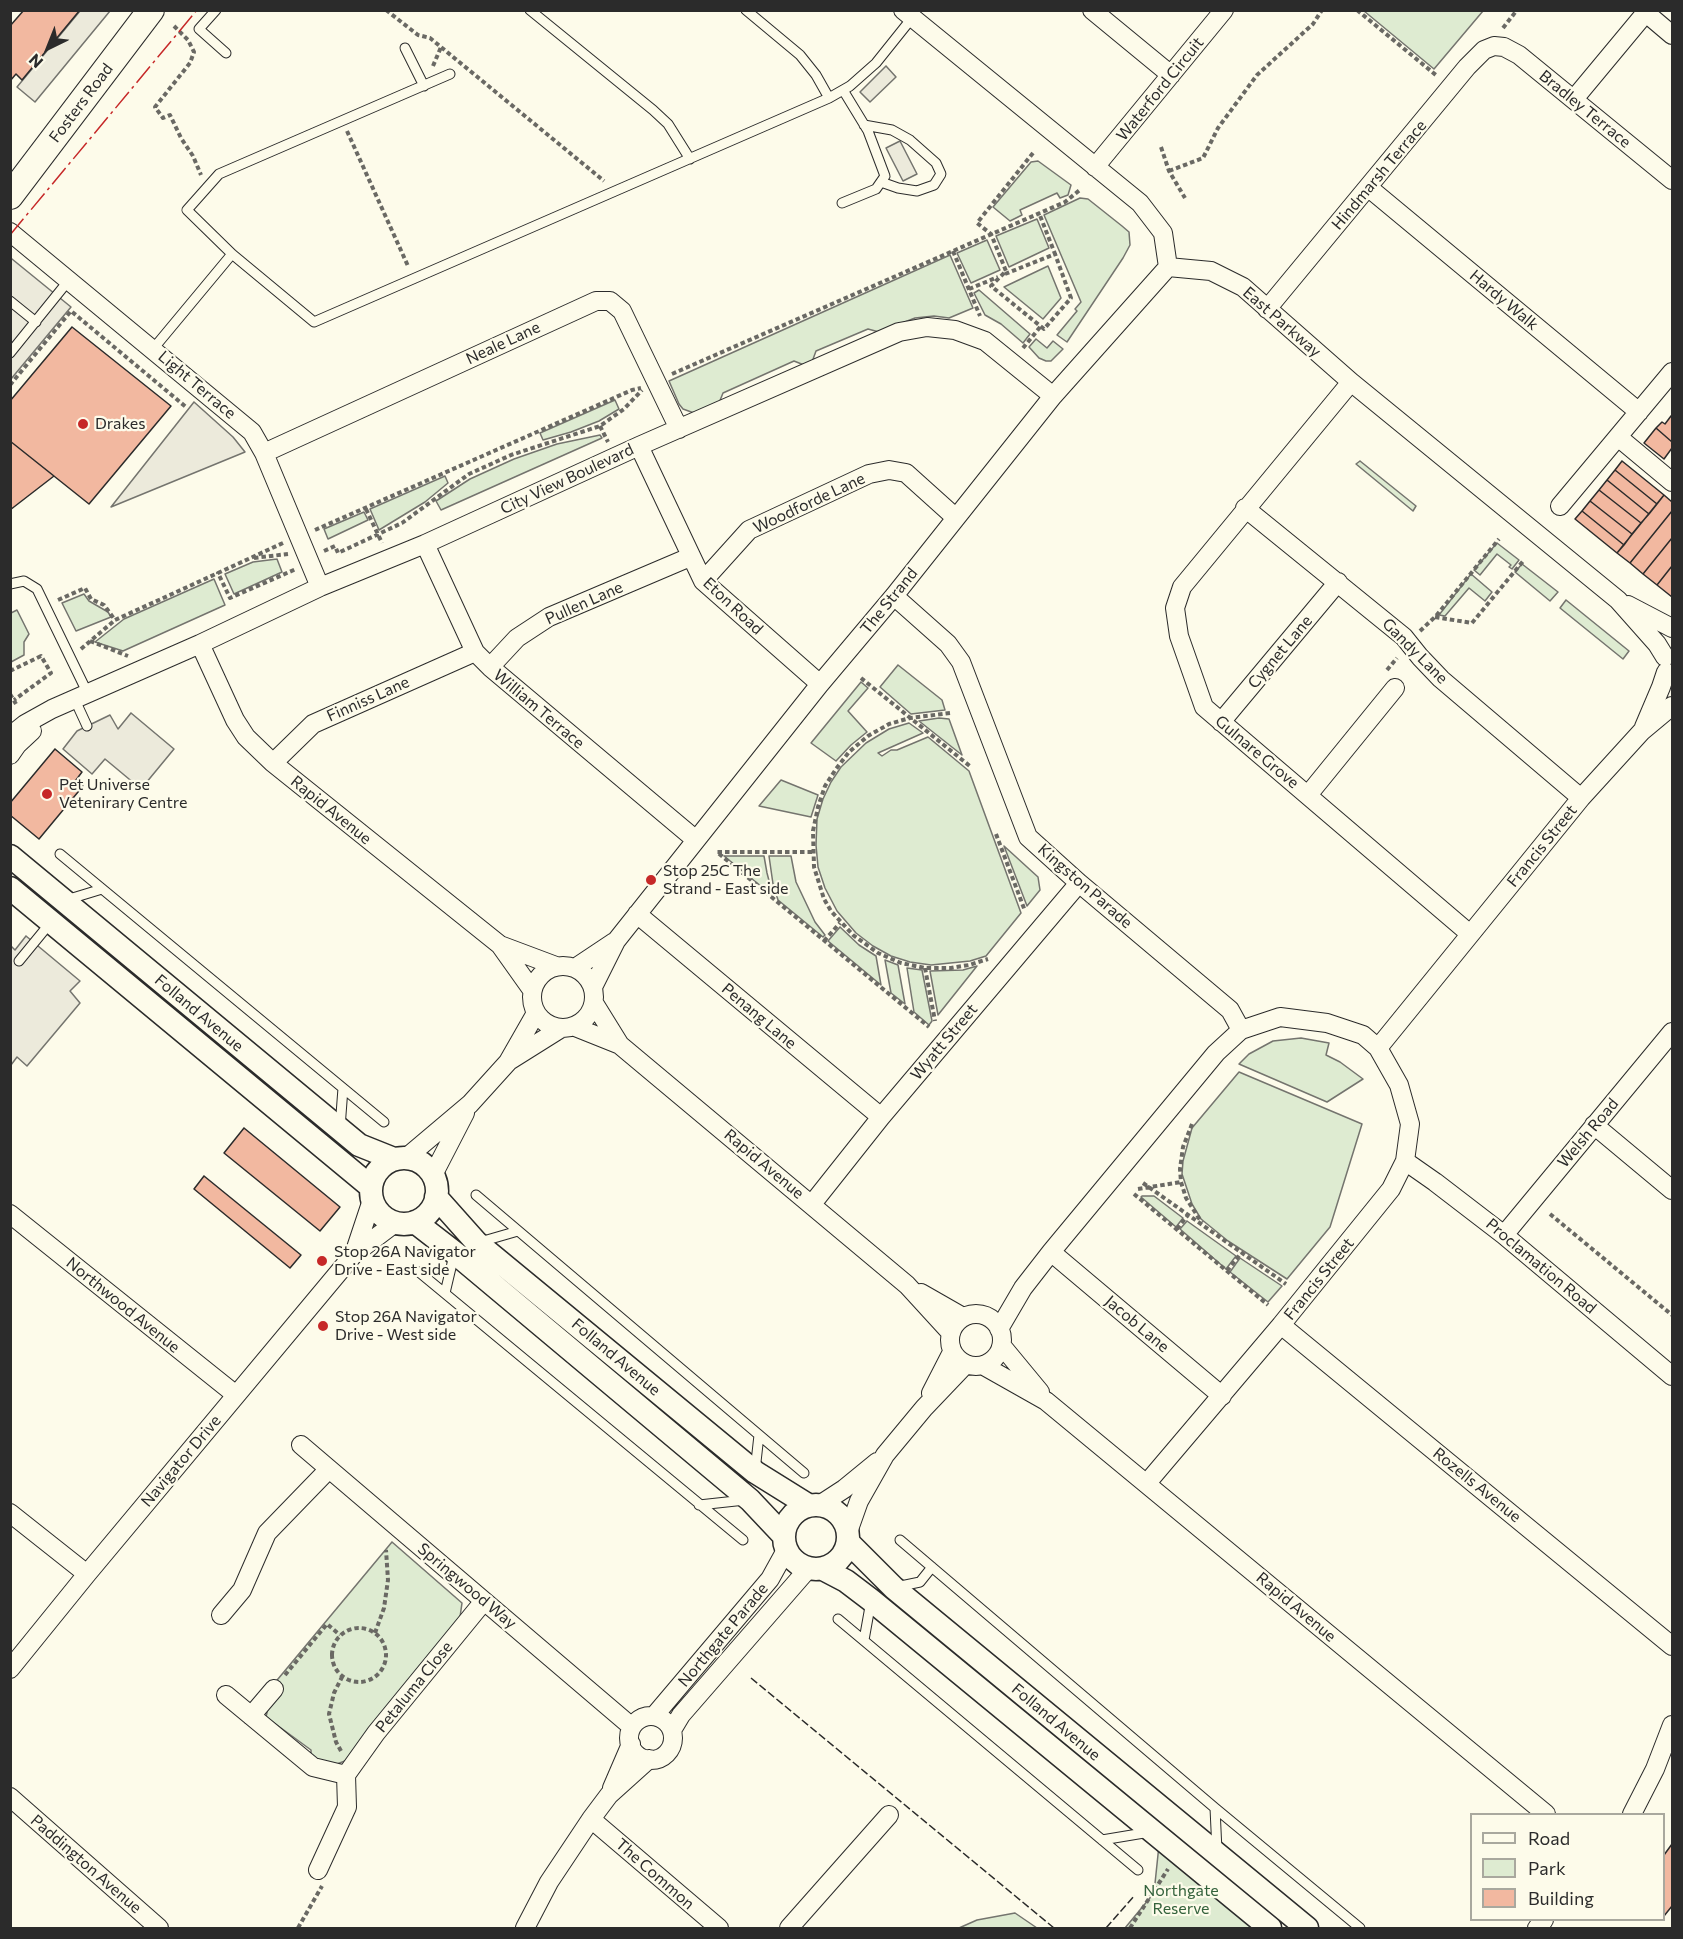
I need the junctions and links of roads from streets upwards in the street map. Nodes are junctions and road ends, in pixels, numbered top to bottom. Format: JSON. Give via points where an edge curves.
{"nodes":[{"id":1,"x":150,"y":10,"type":"edge"},
{"id":2,"x":1092,"y":10,"type":"edge"},
{"id":3,"x":1224,"y":10,"type":"edge"},
{"id":4,"x":1647,"y":12,"type":"edge"},
{"id":5,"x":908,"y":14,"type":"edge"},
{"id":6,"x":1672,"y":35,"type":"edge"},
{"id":7,"x":1494,"y":46,"type":"joint"},
{"id":8,"x":1171,"y":75,"type":"junction"},
{"id":9,"x":1574,"y":99,"type":"junction"},
{"id":10,"x":1095,"y":167,"type":"junction"},
{"id":11,"x":10,"y":168,"type":"edge"},
{"id":12,"x":1672,"y":180,"type":"edge"},
{"id":13,"x":1369,"y":188,"type":"junction"},
{"id":14,"x":10,"y":196,"type":"edge"},
{"id":15,"x":10,"y":232,"type":"edge"},
{"id":16,"x":1168,"y":267,"type":"junction"},
{"id":17,"x":1267,"y":309,"type":"junction"},
{"id":18,"x":1672,"y":372,"type":"edge"},
{"id":19,"x":1351,"y":382,"type":"junction"},
{"id":20,"x":1053,"y":396,"type":"junction"},
{"id":21,"x":1639,"y":412,"type":"junction"},
{"id":22,"x":679,"y":429,"type":"junction"},
{"id":23,"x":1618,"y":437,"type":"junction"},
{"id":24,"x":639,"y":446,"type":"junction"},
{"id":25,"x":264,"y":453,"type":"junction"},
{"id":26,"x":1672,"y":482,"type":"edge"},
{"id":27,"x":1560,"y":506,"type":"dead end"},
{"id":28,"x":1245,"y":508,"type":"junction"},
{"id":29,"x":956,"y":518,"type":"junction"},
{"id":30,"x":425,"y":544,"type":"junction"},
{"id":31,"x":690,"y":556,"type":"junction"},
{"id":32,"x":703,"y":581,"type":"junction"},
{"id":33,"x":1338,"y":582,"type":"junction"},
{"id":34,"x":320,"y":586,"type":"junction"},
{"id":35,"x":894,"y":596,"type":"junction"},
{"id":36,"x":1618,"y":600,"type":"junction"},
{"id":37,"x":1672,"y":628,"type":"edge"},
{"id":38,"x":200,"y":644,"type":"junction"},
{"id":39,"x":474,"y":652,"type":"junction"},
{"id":40,"x":1669,"y":664,"type":"edge"},
{"id":41,"x":490,"y":668,"type":"junction"},
{"id":42,"x":820,"y":684,"type":"junction"},
{"id":43,"x":1395,"y":688,"type":"dead end"},
{"id":44,"x":81,"y":697,"type":"junction"},
{"id":45,"x":1672,"y":706,"type":"edge"},
{"id":46,"x":1221,"y":722,"type":"junction"},
{"id":47,"x":1642,"y":731,"type":"junction"},
{"id":48,"x":10,"y":736,"type":"edge"},
{"id":49,"x":10,"y":755,"type":"edge"},
{"id":50,"x":273,"y":763,"type":"junction"},
{"id":51,"x":1308,"y":795,"type":"junction"},
{"id":52,"x":1581,"y":798,"type":"junction"},
{"id":53,"x":696,"y":840,"type":"junction"},
{"id":54,"x":10,"y":856,"type":"edge"},
{"id":55,"x":1079,"y":883,"type":"junction"},
{"id":56,"x":10,"y":888,"type":"edge"},
{"id":57,"x":638,"y":914,"type":"junction"},
{"id":58,"x":1470,"y":934,"type":"junction"},
{"id":59,"x":616,"y":941,"type":"junction"},
{"id":60,"x":500,"y":945,"type":"junction"},
{"id":61,"x":556,"y":966,"type":"junction"},
{"id":62,"x":575,"y":968,"type":"junction"},
{"id":63,"x":532,"y":990,"type":"junction"},
{"id":64,"x":594,"y":995,"type":"junction"},
{"id":65,"x":536,"y":1013,"type":"junction"},
{"id":66,"x":567,"y":1028,"type":"junction"},
{"id":67,"x":1241,"y":1030,"type":"junction"},
{"id":68,"x":1672,"y":1032,"type":"edge"},
{"id":69,"x":620,"y":1045,"type":"junction"},
{"id":70,"x":1378,"y":1048,"type":"junction"},
{"id":71,"x":508,"y":1062,"type":"junction"},
{"id":72,"x":470,"y":1104,"type":"junction"},
{"id":73,"x":881,"y":1117,"type":"junction"},
{"id":74,"x":1594,"y":1125,"type":"junction"},
{"id":75,"x":400,"y":1159,"type":"junction"},
{"id":76,"x":1405,"y":1161,"type":"junction"},
{"id":77,"x":434,"y":1186,"type":"junction"},
{"id":78,"x":1672,"y":1190,"type":"edge"},
{"id":79,"x":371,"y":1194,"type":"junction"},
{"id":80,"x":812,"y":1204,"type":"junction"},
{"id":81,"x":10,"y":1214,"type":"edge"},
{"id":82,"x":405,"y":1222,"type":"junction"},
{"id":83,"x":1504,"y":1235,"type":"junction"},
{"id":84,"x":1051,"y":1252,"type":"junction"},
{"id":85,"x":354,"y":1254,"type":"junction"},
{"id":86,"x":907,"y":1285,"type":"junction"},
{"id":87,"x":1023,"y":1288,"type":"junction"},
{"id":88,"x":972,"y":1316,"type":"junction"},
{"id":89,"x":1281,"y":1325,"type":"junction"},
{"id":90,"x":950,"y":1332,"type":"junction"},
{"id":91,"x":1000,"y":1337,"type":"junction"},
{"id":92,"x":952,"y":1352,"type":"junction"},
{"id":93,"x":965,"y":1365,"type":"junction"},
{"id":94,"x":984,"y":1366,"type":"junction"},
{"id":95,"x":1670,"y":1368,"type":"edge"},
{"id":96,"x":236,"y":1395,"type":"junction"},
{"id":97,"x":1222,"y":1396,"type":"junction"},
{"id":98,"x":1046,"y":1401,"type":"junction"},
{"id":99,"x":924,"y":1408,"type":"junction"},
{"id":100,"x":301,"y":1445,"type":"dead end"},
{"id":101,"x":885,"y":1455,"type":"junction"},
{"id":102,"x":329,"y":1469,"type":"junction"},
{"id":103,"x":1147,"y":1483,"type":"junction"},
{"id":104,"x":814,"y":1505,"type":"junction"},
{"id":105,"x":10,"y":1513,"type":"edge"},
{"id":106,"x":848,"y":1537,"type":"junction"},
{"id":107,"x":784,"y":1542,"type":"junction"},
{"id":108,"x":816,"y":1569,"type":"junction"},
{"id":109,"x":87,"y":1574,"type":"junction"},
{"id":110,"x":484,"y":1601,"type":"junction"},
{"id":111,"x":221,"y":1615,"type":"dead end"},
{"id":112,"x":1672,"y":1646,"type":"edge"},
{"id":113,"x":10,"y":1669,"type":"edge"},
{"id":114,"x":274,"y":1689,"type":"road end"},
{"id":115,"x":226,"y":1695,"type":"dead end"},
{"id":116,"x":251,"y":1716,"type":"junction"},
{"id":117,"x":654,"y":1716,"type":"junction"},
{"id":118,"x":1672,"y":1725,"type":"edge"},
{"id":119,"x":672,"y":1730,"type":"junction"},
{"id":120,"x":632,"y":1736,"type":"junction"},
{"id":121,"x":649,"y":1759,"type":"junction"},
{"id":122,"x":346,"y":1775,"type":"junction"},
{"id":123,"x":609,"y":1796,"type":"junction"},
{"id":124,"x":11,"y":1798,"type":"edge"},
{"id":125,"x":1544,"y":1813,"type":"edge"},
{"id":126,"x":1633,"y":1813,"type":"edge"},
{"id":127,"x":889,"y":1815,"type":"dead end"},
{"id":128,"x":591,"y":1819,"type":"junction"},
{"id":129,"x":321,"y":1876,"type":"road end"},
{"id":130,"x":159,"y":1929,"type":"edge"},
{"id":131,"x":525,"y":1929,"type":"edge"},
{"id":132,"x":719,"y":1929,"type":"edge"},
{"id":133,"x":789,"y":1929,"type":"edge"},
{"id":134,"x":1270,"y":1929,"type":"edge"},
{"id":135,"x":1307,"y":1929,"type":"edge"}],
"edges":[{"from":1,"to":11,"type":"main road","name":"Fosters Road"},
{"from":1,"to":14,"type":"main road","name":"Fosters Road"},
{"from":2,"to":8,"type":"street"},
{"from":3,"to":8,"type":"street","name":"Waterford Circuit"},
{"from":4,"to":6,"type":"street"},
{"from":4,"to":9,"type":"street"},
{"from":5,"to":10,"type":"street"},
{"from":7,"to":9,"type":"street","name":"Bradley Terrace","via":[[1519,55]]},
{"from":7,"to":13,"type":"street","name":"Hindmarsh Terrace","via":[[1484,50],[1467,68]]},
{"from":8,"to":10,"type":"street","name":"Waterford Circuit"},
{"from":9,"to":12,"type":"street","name":"Bradley Terrace"},
{"from":10,"to":16,"type":"street","via":[[1140,203],[1163,233]]},
{"from":13,"to":17,"type":"street","name":"Hindmarsh Terrace"},
{"from":13,"to":21,"type":"street","name":"Hardy Walk"},
{"from":15,"to":25,"type":"street","name":"Light Terrace","via":[[252,432]]},
{"from":16,"to":17,"type":"street","name":"East Parkway","via":[[1211,271],[1243,287]]},
{"from":16,"to":20,"type":"street","name":"The Strand"},
{"from":17,"to":19,"type":"street","name":"East Parkway"},
{"from":18,"to":21,"type":"street"},
{"from":19,"to":28,"type":"street","name":"Gulnare Grove"},
{"from":19,"to":36,"type":"street","name":"East Parkway"},
{"from":20,"to":22,"type":"street","name":"City View Boulevard","via":[[985,341],[955,330],[927,327],[898,332]]},
{"from":20,"to":29,"type":"street","name":"The Strand"},
{"from":21,"to":23,"type":"street"},
{"from":22,"to":24,"type":"street","name":"City View Boulevard"},
{"from":22,"to":25,"type":"street","name":"Neale Lane","via":[[622,311],[610,301],[596,301]]},
{"from":23,"to":26,"type":"street"},
{"from":23,"to":27,"type":"street"},
{"from":24,"to":30,"type":"street","name":"City View Boulevard"},
{"from":24,"to":31,"type":"street","name":"Eton Road"},
{"from":25,"to":34,"type":"street","name":"Light Terrace"},
{"from":28,"to":33,"type":"street","name":"Gandy Lane"},
{"from":28,"to":46,"type":"street","name":"Gulnare Grove","via":[[1182,587],[1176,608],[1179,636],[1204,707]]},
{"from":29,"to":32,"type":"street","name":"Woodforde Lane","via":[[906,473],[889,470],[869,474],[749,530]]},
{"from":29,"to":35,"type":"street","name":"The Strand"},
{"from":30,"to":34,"type":"street","name":"City View Boulevard"},
{"from":30,"to":39,"type":"street","name":"William Terrace"},
{"from":31,"to":32,"type":"street","name":"Eton Road"},
{"from":31,"to":41,"type":"street","name":"Pullen Lane","via":[[549,617],[518,638]]},
{"from":32,"to":42,"type":"street","name":"Eton Road"},
{"from":33,"to":46,"type":"street","name":"Cygnet Lane"},
{"from":33,"to":52,"type":"street","name":"Gandy Lane","via":[[1404,637],[1442,679]]},
{"from":34,"to":38,"type":"street","name":"City View Boulevard"},
{"from":35,"to":42,"type":"street","name":"The Strand"},
{"from":35,"to":55,"type":"street","name":"Kingston Parade","via":[[948,644],[961,662],[1028,837]]},
{"from":36,"to":37,"type":"street","name":"East Parkway"},
{"from":36,"to":40,"type":"street","name":"East Parkway","via":[[1657,644]]},
{"from":38,"to":44,"type":"street","name":"City View Boulevard"},
{"from":38,"to":50,"type":"street","name":"Rapid Avenue","via":[[235,720],[246,737]]},
{"from":39,"to":41,"type":"street","name":"William Terrace"},
{"from":39,"to":50,"type":"street","name":"Finniss Lane","via":[[313,724]]},
{"from":40,"to":47,"type":"street","name":"Francis Street"},
{"from":41,"to":53,"type":"street","name":"William Terrace"},
{"from":42,"to":53,"type":"street","name":"The Strand"},
{"from":43,"to":51,"type":"street"},
{"from":44,"to":48,"type":"street","name":"City View Boulevard","via":[[25,724]]},
{"from":44,"to":49,"type":"street","name":"City View Boulevard","via":[[34,728]]},
{"from":45,"to":47,"type":"street","name":"Francis Street"},
{"from":46,"to":51,"type":"street","name":"Gulnare Grove"},
{"from":47,"to":52,"type":"street","name":"Francis Street"},
{"from":50,"to":60,"type":"street","name":"Rapid Avenue"},
{"from":51,"to":58,"type":"street","name":"Gulnare Grove"},
{"from":52,"to":58,"type":"street","name":"Francis Street"},
{"from":53,"to":57,"type":"street","name":"The Strand"},
{"from":54,"to":75,"type":"street","name":"Folland Avenue","via":[[359,1145]]},
{"from":55,"to":67,"type":"street","name":"Kingston Parade","via":[[1230,1010]]},
{"from":55,"to":73,"type":"street","name":"Wyatt Street"},
{"from":56,"to":79,"type":"street","name":"Folland Avenue"},
{"from":57,"to":59,"type":"street","name":"The Strand"},
{"from":57,"to":73,"type":"street","name":"Penang Lane"},
{"from":58,"to":70,"type":"street","name":"Francis Street"},
{"from":59,"to":62,"type":"street","name":"The Strand"},
{"from":59,"to":64,"type":"street","name":"The Strand"},
{"from":60,"to":61,"type":"street","name":"Rapid Avenue"},
{"from":60,"to":63,"type":"street","name":"Rapid Avenue"},
{"from":61,"to":62,"type":"street"},
{"from":61,"to":63,"type":"street","via":[[541,975]]},
{"from":62,"to":64,"type":"street","via":[[590,979]]},
{"from":63,"to":65,"type":"street"},
{"from":64,"to":66,"type":"street","via":[[591,1013],[584,1021]]},
{"from":64,"to":69,"type":"street","name":"Rapid Avenue"},
{"from":65,"to":66,"type":"street","via":[[550,1026]]},
{"from":65,"to":71,"type":"street"},
{"from":66,"to":69,"type":"street","name":"Rapid Avenue"},
{"from":66,"to":71,"type":"street"},
{"from":67,"to":70,"type":"street","name":"Francis Street","via":[[1280,1017],[1327,1023],[1363,1035]]},
{"from":67,"to":84,"type":"street","name":"Francis Street","via":[[1216,1053]]},
{"from":68,"to":74,"type":"street","name":"Welsh Road"},
{"from":69,"to":80,"type":"street","name":"Rapid Avenue"},
{"from":70,"to":76,"type":"street","name":"Francis Street","via":[[1399,1085],[1410,1124]]},
{"from":71,"to":72,"type":"street"},
{"from":72,"to":75,"type":"street"},
{"from":72,"to":77,"type":"street"},
{"from":73,"to":80,"type":"street","name":"Wyatt Street"},
{"from":74,"to":78,"type":"street"},
{"from":74,"to":83,"type":"street","name":"Welsh Road"},
{"from":75,"to":77,"type":"street","via":[[417,1160]]},
{"from":75,"to":79,"type":"street","via":[[382,1165],[374,1175]]},
{"from":76,"to":83,"type":"street","name":"Proclamation Road"},
{"from":76,"to":89,"type":"street","name":"Francis Street","via":[[1391,1189]]},
{"from":77,"to":82,"type":"street","via":[[432,1208],[425,1216]]},
{"from":77,"to":104,"type":"street","name":"Folland Avenue","via":[[477,1243],[755,1472]]},
{"from":79,"to":82,"type":"street","via":[[380,1215]]},
{"from":79,"to":85,"type":"street","name":"Navigator Drive"},
{"from":80,"to":86,"type":"street","name":"Rapid Avenue"},
{"from":81,"to":96,"type":"street","name":"Northwood Avenue"},
{"from":82,"to":85,"type":"street","name":"Navigator Drive"},
{"from":82,"to":107,"type":"street","name":"Folland Avenue","via":[[455,1252],[750,1500]]},
{"from":83,"to":95,"type":"street","name":"Proclamation Road"},
{"from":84,"to":87,"type":"street","name":"Francis Street"},
{"from":84,"to":97,"type":"street","name":"Jacob Lane"},
{"from":85,"to":96,"type":"street","name":"Navigator Drive"},
{"from":86,"to":88,"type":"street","name":"Rapid Avenue"},
{"from":86,"to":90,"type":"street","name":"Rapid Avenue"},
{"from":87,"to":88,"type":"street","name":"Francis Street"},
{"from":87,"to":91,"type":"street","name":"Francis Street"},
{"from":88,"to":90,"type":"street","via":[[955,1323]]},
{"from":88,"to":91,"type":"street","via":[[988,1317]]},
{"from":89,"to":97,"type":"street","name":"Francis Street"},
{"from":89,"to":112,"type":"street","name":"Rozells Avenue"},
{"from":90,"to":92,"type":"street"},
{"from":91,"to":94,"type":"street","via":[[998,1354]]},
{"from":91,"to":98,"type":"street","name":"Rapid Avenue"},
{"from":92,"to":93,"type":"street"},
{"from":92,"to":99,"type":"street"},
{"from":93,"to":94,"type":"street"},
{"from":93,"to":99,"type":"street"},
{"from":94,"to":98,"type":"street","name":"Rapid Avenue"},
{"from":96,"to":109,"type":"street","name":"Navigator Drive"},
{"from":97,"to":103,"type":"street","name":"Francis Street"},
{"from":98,"to":103,"type":"street","name":"Rapid Avenue"},
{"from":99,"to":101,"type":"street"},
{"from":100,"to":102,"type":"street","name":"Springwood Way"},
{"from":101,"to":104,"type":"street","via":[[844,1489]]},
{"from":101,"to":106,"type":"street","via":[[859,1502]]},
{"from":102,"to":110,"type":"street","name":"Springwood Way"},
{"from":102,"to":111,"type":"street","via":[[267,1533],[242,1590]]},
{"from":103,"to":125,"type":"street","name":"Rapid Avenue"},
{"from":104,"to":106,"type":"street","via":[[834,1509],[843,1519]]},
{"from":104,"to":107,"type":"street","via":[[795,1511],[787,1522]]},
{"from":105,"to":109,"type":"street"},
{"from":106,"to":108,"type":"street","via":[[840,1559]]},
{"from":106,"to":135,"type":"street","name":"Folland Avenue","via":[[894,1587]]},
{"from":107,"to":108,"type":"street","via":[[795,1562]]},
{"from":107,"to":117,"type":"street","name":"Northgate Parade","via":[[770,1580]]},
{"from":108,"to":119,"type":"street","name":"Northgate Parade","via":[[788,1589]]},
{"from":108,"to":134,"type":"street","name":"Folland Avenue","via":[[846,1581],[871,1600]]},
{"from":109,"to":113,"type":"street","name":"Navigator Drive"},
{"from":110,"to":120,"type":"street","name":"Springwood Way"},
{"from":110,"to":122,"type":"street","name":"Petaluma Close"},
{"from":114,"to":116,"type":"street"},
{"from":115,"to":116,"type":"street"},
{"from":116,"to":122,"type":"street","via":[[313,1767]]},
{"from":117,"to":119,"type":"street","via":[[665,1720]]},
{"from":117,"to":120,"type":"street","via":[[641,1718]]},
{"from":118,"to":126,"type":"street"},
{"from":119,"to":121,"type":"street","via":[[673,1742],[667,1753]]},
{"from":120,"to":121,"type":"street","via":[[635,1752]]},
{"from":120,"to":123,"type":"street"},
{"from":121,"to":123,"type":"street"},
{"from":122,"to":129,"type":"street","via":[[347,1807]]},
{"from":123,"to":128,"type":"street"},
{"from":124,"to":130,"type":"street","name":"Paddington Avenue"},
{"from":127,"to":133,"type":"street"},
{"from":128,"to":131,"type":"street","via":[[549,1882]]},
{"from":128,"to":132,"type":"street","name":"The Common"}]}
